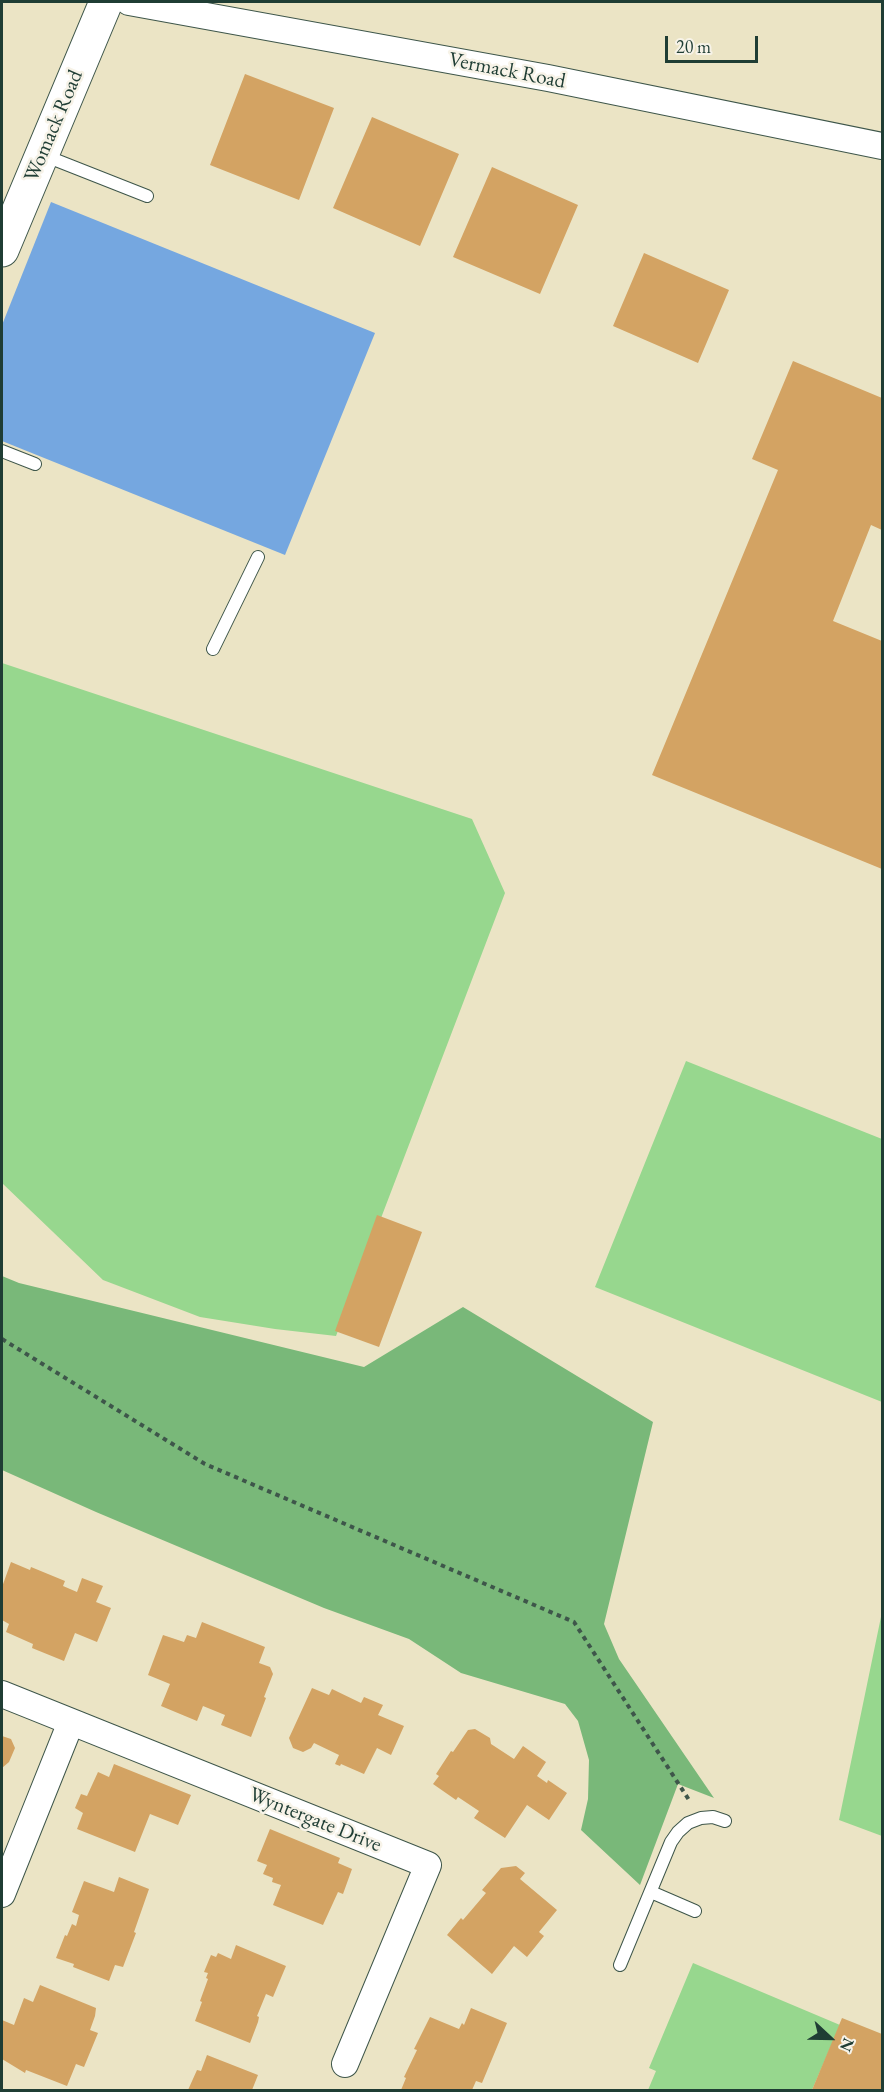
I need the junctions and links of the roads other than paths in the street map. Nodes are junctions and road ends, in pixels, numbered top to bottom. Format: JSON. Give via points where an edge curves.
{"nodes":[{"id":1,"x":106,"y":2,"type":"edge"},
{"id":2,"x":129,"y":2,"type":"edge"},
{"id":3,"x":882,"y":146,"type":"edge"},
{"id":4,"x":42,"y":155,"type":"junction"},
{"id":5,"x":147,"y":196,"type":"dead end"},
{"id":6,"x":2,"y":250,"type":"edge"},
{"id":7,"x":2,"y":451,"type":"edge"},
{"id":8,"x":35,"y":464,"type":"dead end"},
{"id":9,"x":258,"y":557,"type":"dead end"},
{"id":10,"x":213,"y":649,"type":"dead end"},
{"id":11,"x":2,"y":1695,"type":"edge"},
{"id":12,"x":71,"y":1722,"type":"junction"},
{"id":13,"x":725,"y":1821,"type":"dead end"},
{"id":14,"x":651,"y":1892,"type":"junction"},
{"id":15,"x":2,"y":1894,"type":"edge"},
{"id":16,"x":694,"y":1911,"type":"dead end"},
{"id":17,"x":620,"y":1965,"type":"dead end"},
{"id":18,"x":345,"y":2064,"type":"dead end"}],
"edges":[{"from":1,"to":4,"type":"street","name":"Womack Road"},
{"from":2,"to":3,"type":"street","name":"Vermack Road","via":[[548,78]]},
{"from":4,"to":5,"type":"lane"},
{"from":4,"to":6,"type":"street","name":"Womack Road"},
{"from":7,"to":8,"type":"lane"},
{"from":9,"to":10,"type":"lane"},
{"from":11,"to":12,"type":"street","name":"Wyntergate Drive"},
{"from":12,"to":15,"type":"street"},
{"from":12,"to":18,"type":"street","name":"Wyntergate Drive","via":[[428,1865]]},
{"from":13,"to":14,"type":"lane","via":[[701,1818],[678,1832]]},
{"from":14,"to":16,"type":"lane"},
{"from":14,"to":17,"type":"lane"}]}
